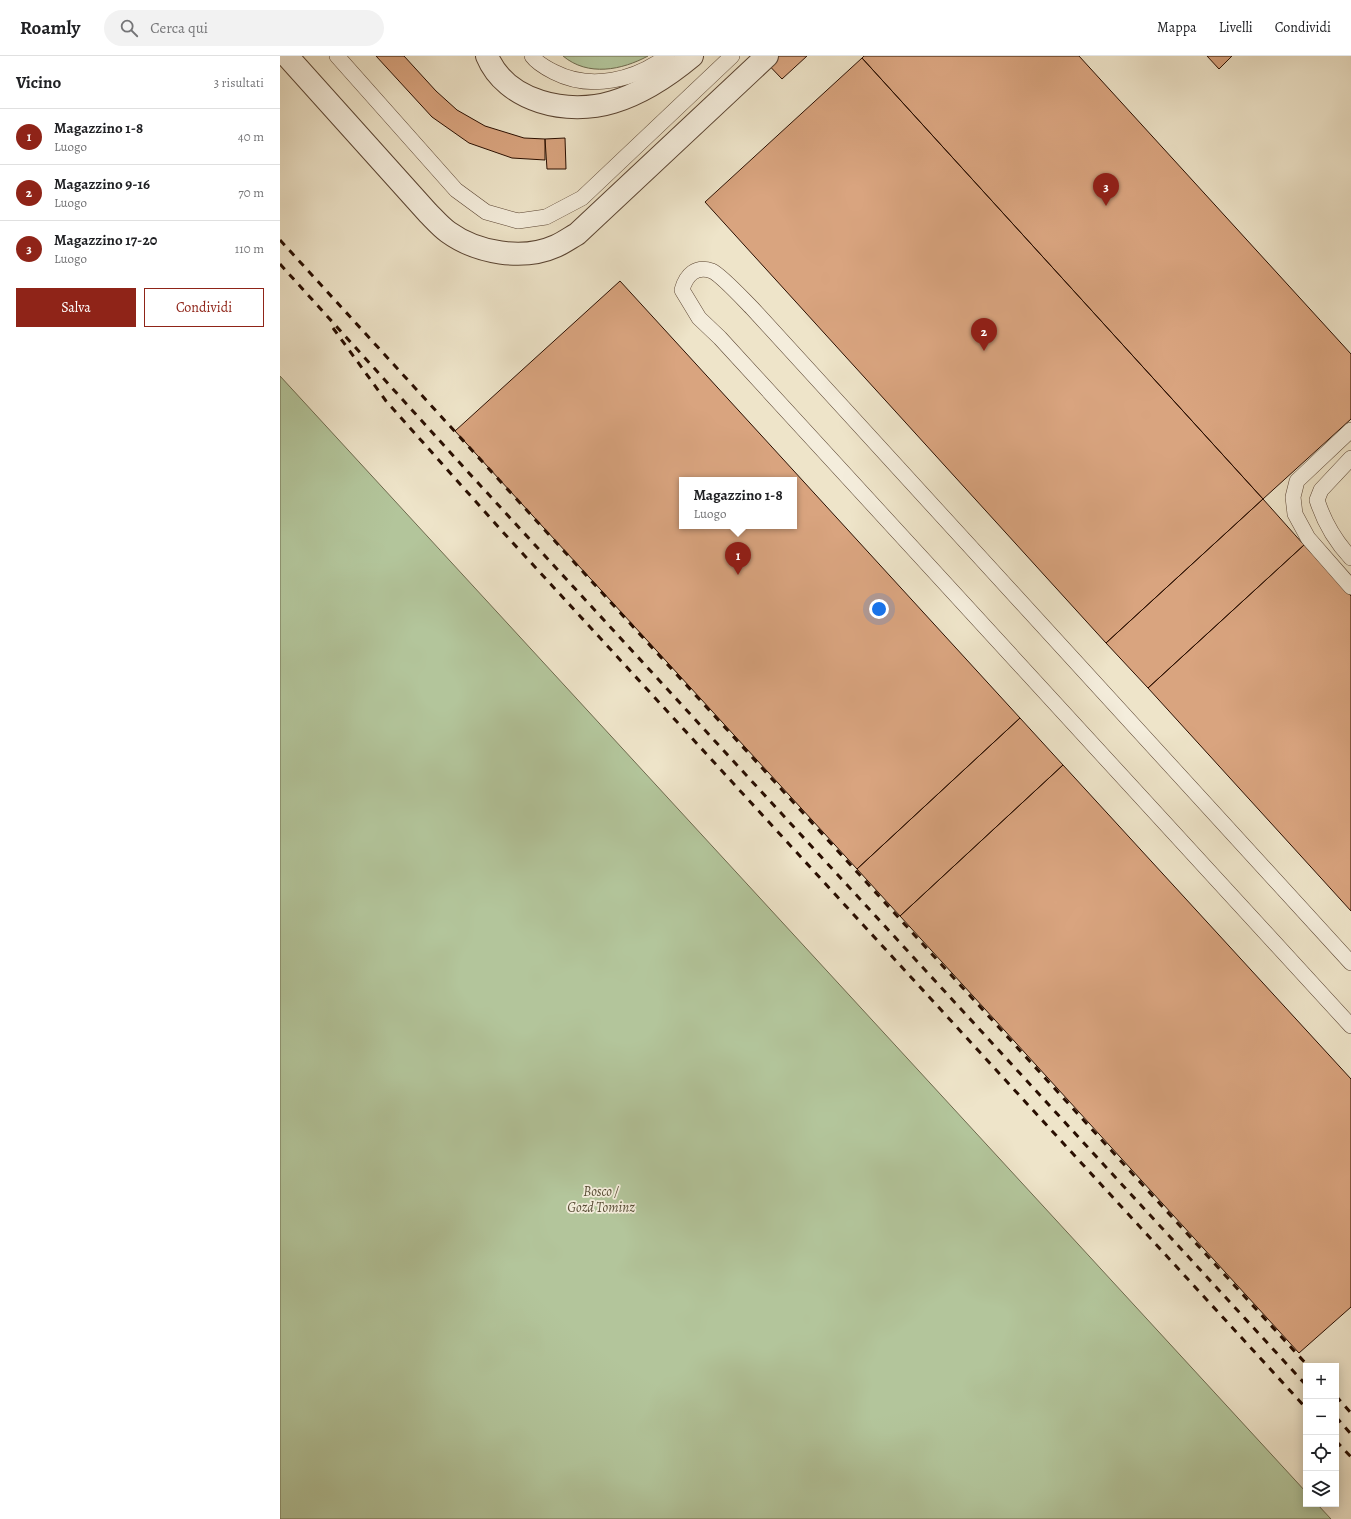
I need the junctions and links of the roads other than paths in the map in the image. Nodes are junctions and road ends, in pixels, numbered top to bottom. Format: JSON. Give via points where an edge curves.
{"nodes":[{"id":1,"x":287,"y":56,"type":"edge"},
{"id":2,"x":337,"y":56,"type":"edge"},
{"id":3,"x":486,"y":56,"type":"edge"},
{"id":4,"x":532,"y":56,"type":"edge"},
{"id":5,"x":667,"y":56,"type":"edge"},
{"id":6,"x":692,"y":56,"type":"edge"},
{"id":7,"x":732,"y":56,"type":"edge"},
{"id":8,"x":767,"y":56,"type":"edge"},
{"id":9,"x":1351,"y":430,"type":"edge"},
{"id":10,"x":1351,"y":458,"type":"edge"},
{"id":11,"x":1351,"y":558,"type":"edge"},
{"id":12,"x":1351,"y":587,"type":"edge"},
{"id":13,"x":1351,"y":963,"type":"edge"},
{"id":14,"x":1351,"y":1026,"type":"edge"}],
"edges":[{"from":1,"to":8,"type":"street","via":[[448,232],[472,245],[491,251],[513,253],[531,253],[555,247],[577,234]]},
{"from":2,"to":7,"type":"lane","via":[[456,190],[486,212],[518,221],[546,217],[582,198]]},
{"from":3,"to":6,"type":"street","via":[[491,66],[513,90],[546,103],[594,107],[613,102],[662,80]]},
{"from":4,"to":5,"type":"lane","via":[[546,68],[562,76],[594,83],[635,74]]},
{"from":9,"to":12,"type":"lane","via":[[1297,482],[1293,497],[1295,514],[1308,538]]},
{"from":10,"to":11,"type":"lane","via":[[1321,490],[1317,500],[1328,528]]},
{"from":13,"to":14,"type":"lane","via":[[752,308],[713,271],[699,269],[689,274],[682,290],[699,318],[726,344]]}]}
